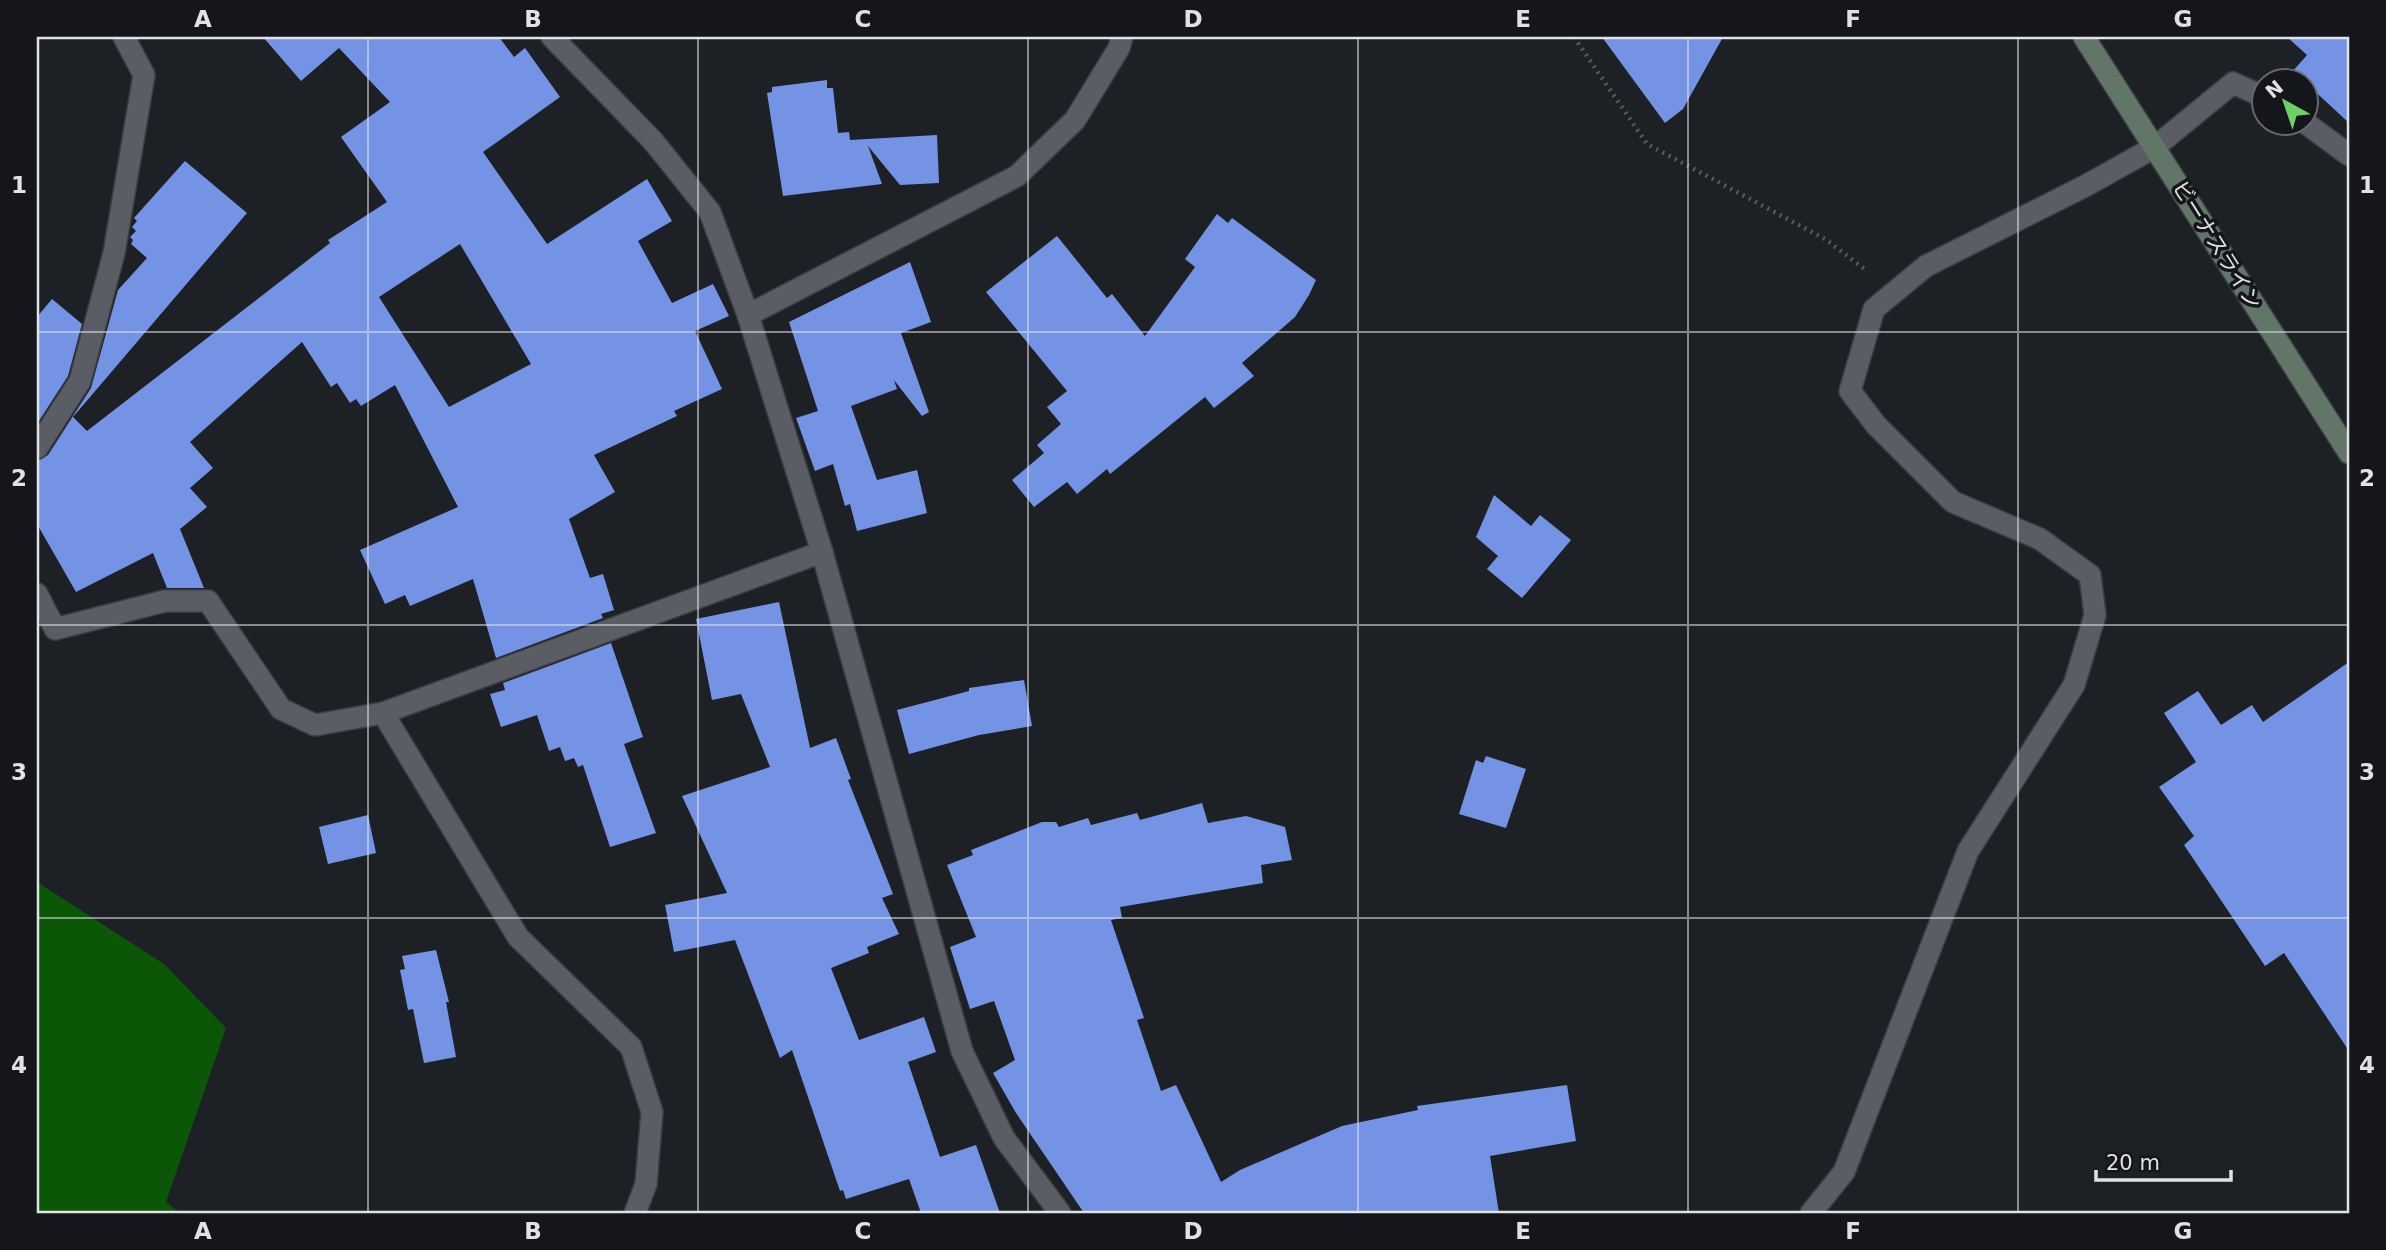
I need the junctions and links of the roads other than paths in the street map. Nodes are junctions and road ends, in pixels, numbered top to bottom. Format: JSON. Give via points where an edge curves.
{"nodes":[{"id":1,"x":124,"y":37,"type":"edge"},
{"id":2,"x":552,"y":37,"type":"edge"},
{"id":3,"x":1122,"y":37,"type":"edge"},
{"id":4,"x":2084,"y":37,"type":"edge"},
{"id":5,"x":2250,"y":91,"type":"edge"},
{"id":6,"x":2320,"y":134,"type":"edge"},
{"id":7,"x":2155,"y":147,"type":"junction"},
{"id":8,"x":2349,"y":155,"type":"edge"},
{"id":9,"x":748,"y":315,"type":"junction"},
{"id":10,"x":37,"y":448,"type":"edge"},
{"id":11,"x":2349,"y":453,"type":"edge"},
{"id":12,"x":822,"y":552,"type":"junction"},
{"id":13,"x":37,"y":594,"type":"edge"},
{"id":14,"x":383,"y":713,"type":"junction"},
{"id":15,"x":635,"y":1213,"type":"edge"},
{"id":16,"x":1060,"y":1213,"type":"edge"},
{"id":17,"x":1811,"y":1213,"type":"edge"}],
"edges":[{"from":1,"to":10,"type":"street","via":[[144,75],[114,253],[80,381]]},
{"from":2,"to":9,"type":"street","via":[[653,141],[710,212]]},
{"from":3,"to":9,"type":"street","via":[[1074,120],[1017,176]]},
{"from":4,"to":7,"type":"main road","name":"ビーナスライン"},
{"from":5,"to":7,"type":"street","via":[[2233,83]]},
{"from":6,"to":8,"type":"street"},
{"from":7,"to":11,"type":"main road","name":"ビーナスライン"},
{"from":7,"to":17,"type":"street","via":[[1926,266],[1874,309],[1850,391],[1876,425],[1953,502],[2040,539],[2090,575],[2095,615],[2074,685],[1968,850],[1844,1172]]},
{"from":9,"to":12,"type":"street"},
{"from":12,"to":14,"type":"street"},
{"from":12,"to":16,"type":"street","via":[[962,1051],[1004,1138]]},
{"from":13,"to":14,"type":"street","via":[[55,629],[165,601],[208,601],[281,709],[316,725]]},
{"from":14,"to":15,"type":"street","via":[[518,937],[631,1048],[652,1112],[646,1184]]}]}
